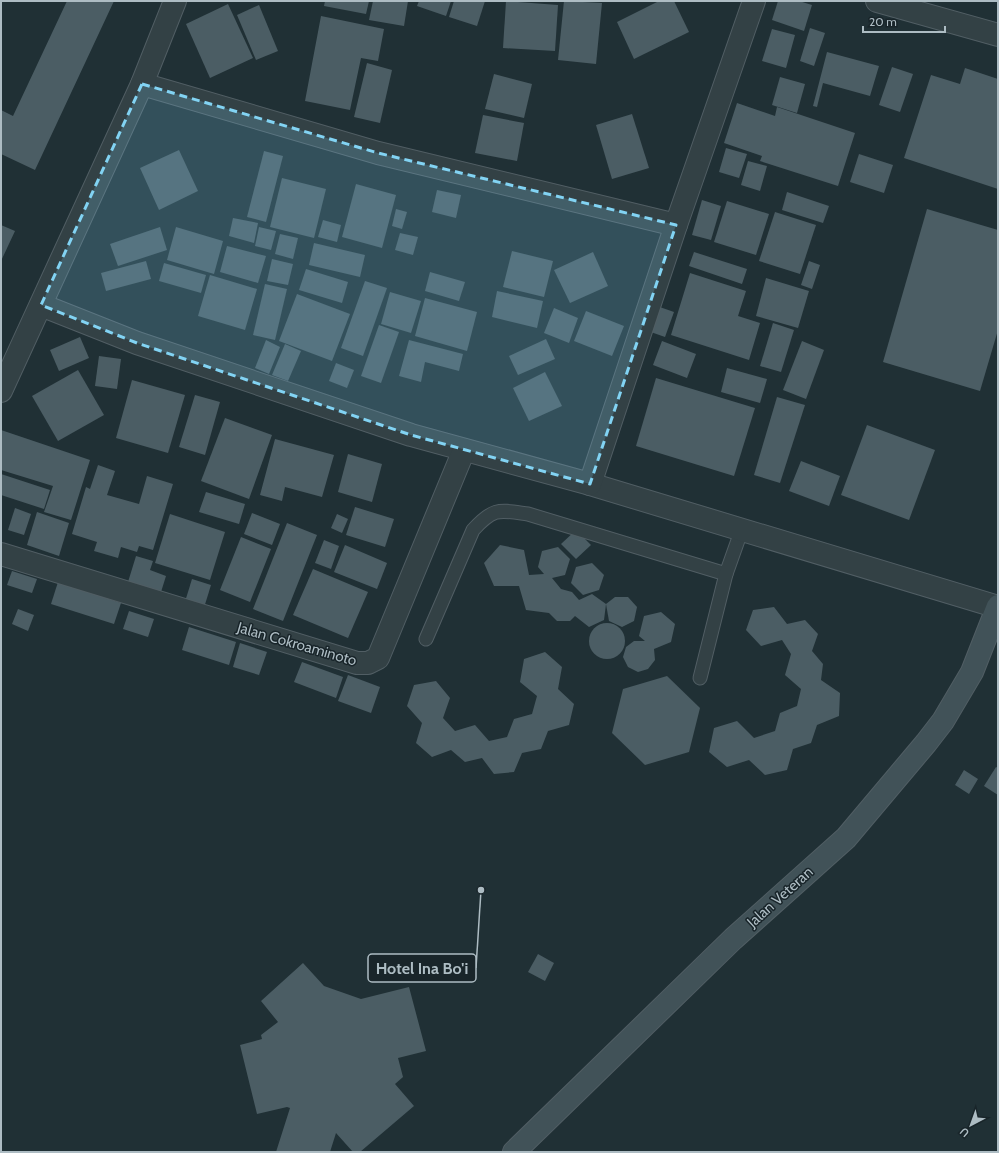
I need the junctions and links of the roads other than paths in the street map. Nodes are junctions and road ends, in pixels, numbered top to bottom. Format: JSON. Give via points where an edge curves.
{"nodes":[{"id":1,"x":174,"y":1,"type":"edge"},
{"id":2,"x":754,"y":1,"type":"edge"},
{"id":3,"x":877,"y":1,"type":"edge"},
{"id":4,"x":899,"y":4,"type":"edge"},
{"id":5,"x":998,"y":35,"type":"edge"},
{"id":6,"x":142,"y":84,"type":"junction"},
{"id":7,"x":676,"y":225,"type":"junction"},
{"id":8,"x":41,"y":304,"type":"junction"},
{"id":9,"x":1,"y":391,"type":"edge"},
{"id":10,"x":464,"y":450,"type":"junction"},
{"id":11,"x":590,"y":484,"type":"junction"},
{"id":12,"x":742,"y":529,"type":"junction"},
{"id":13,"x":1,"y":554,"type":"edge"},
{"id":14,"x":726,"y":574,"type":"junction"},
{"id":15,"x":998,"y":607,"type":"edge"},
{"id":16,"x":426,"y":639,"type":"dead end"},
{"id":17,"x":700,"y":678,"type":"dead end"},
{"id":18,"x":514,"y":1152,"type":"edge"}],
"edges":[{"from":1,"to":6,"type":"street"},
{"from":2,"to":7,"type":"street"},
{"from":3,"to":4,"type":"street"},
{"from":4,"to":5,"type":"street"},
{"from":6,"to":7,"type":"street","via":[[378,153]]},
{"from":6,"to":8,"type":"street"},
{"from":7,"to":11,"type":"street"},
{"from":8,"to":9,"type":"street"},
{"from":8,"to":10,"type":"street","via":[[137,343],[403,433]]},
{"from":10,"to":11,"type":"street"},
{"from":10,"to":13,"type":"street","name":"Jalan Cokroaminoto","via":[[378,658],[368,663],[357,663]]},
{"from":11,"to":12,"type":"street"},
{"from":12,"to":14,"type":"lane"},
{"from":12,"to":15,"type":"street"},
{"from":14,"to":16,"type":"lane","via":[[528,514],[500,510],[483,520],[473,530]]},
{"from":14,"to":17,"type":"lane"},
{"from":15,"to":18,"type":"main road","name":"Jalan Veteran","via":[[972,672],[943,721],[846,838],[733,939]]}]}
